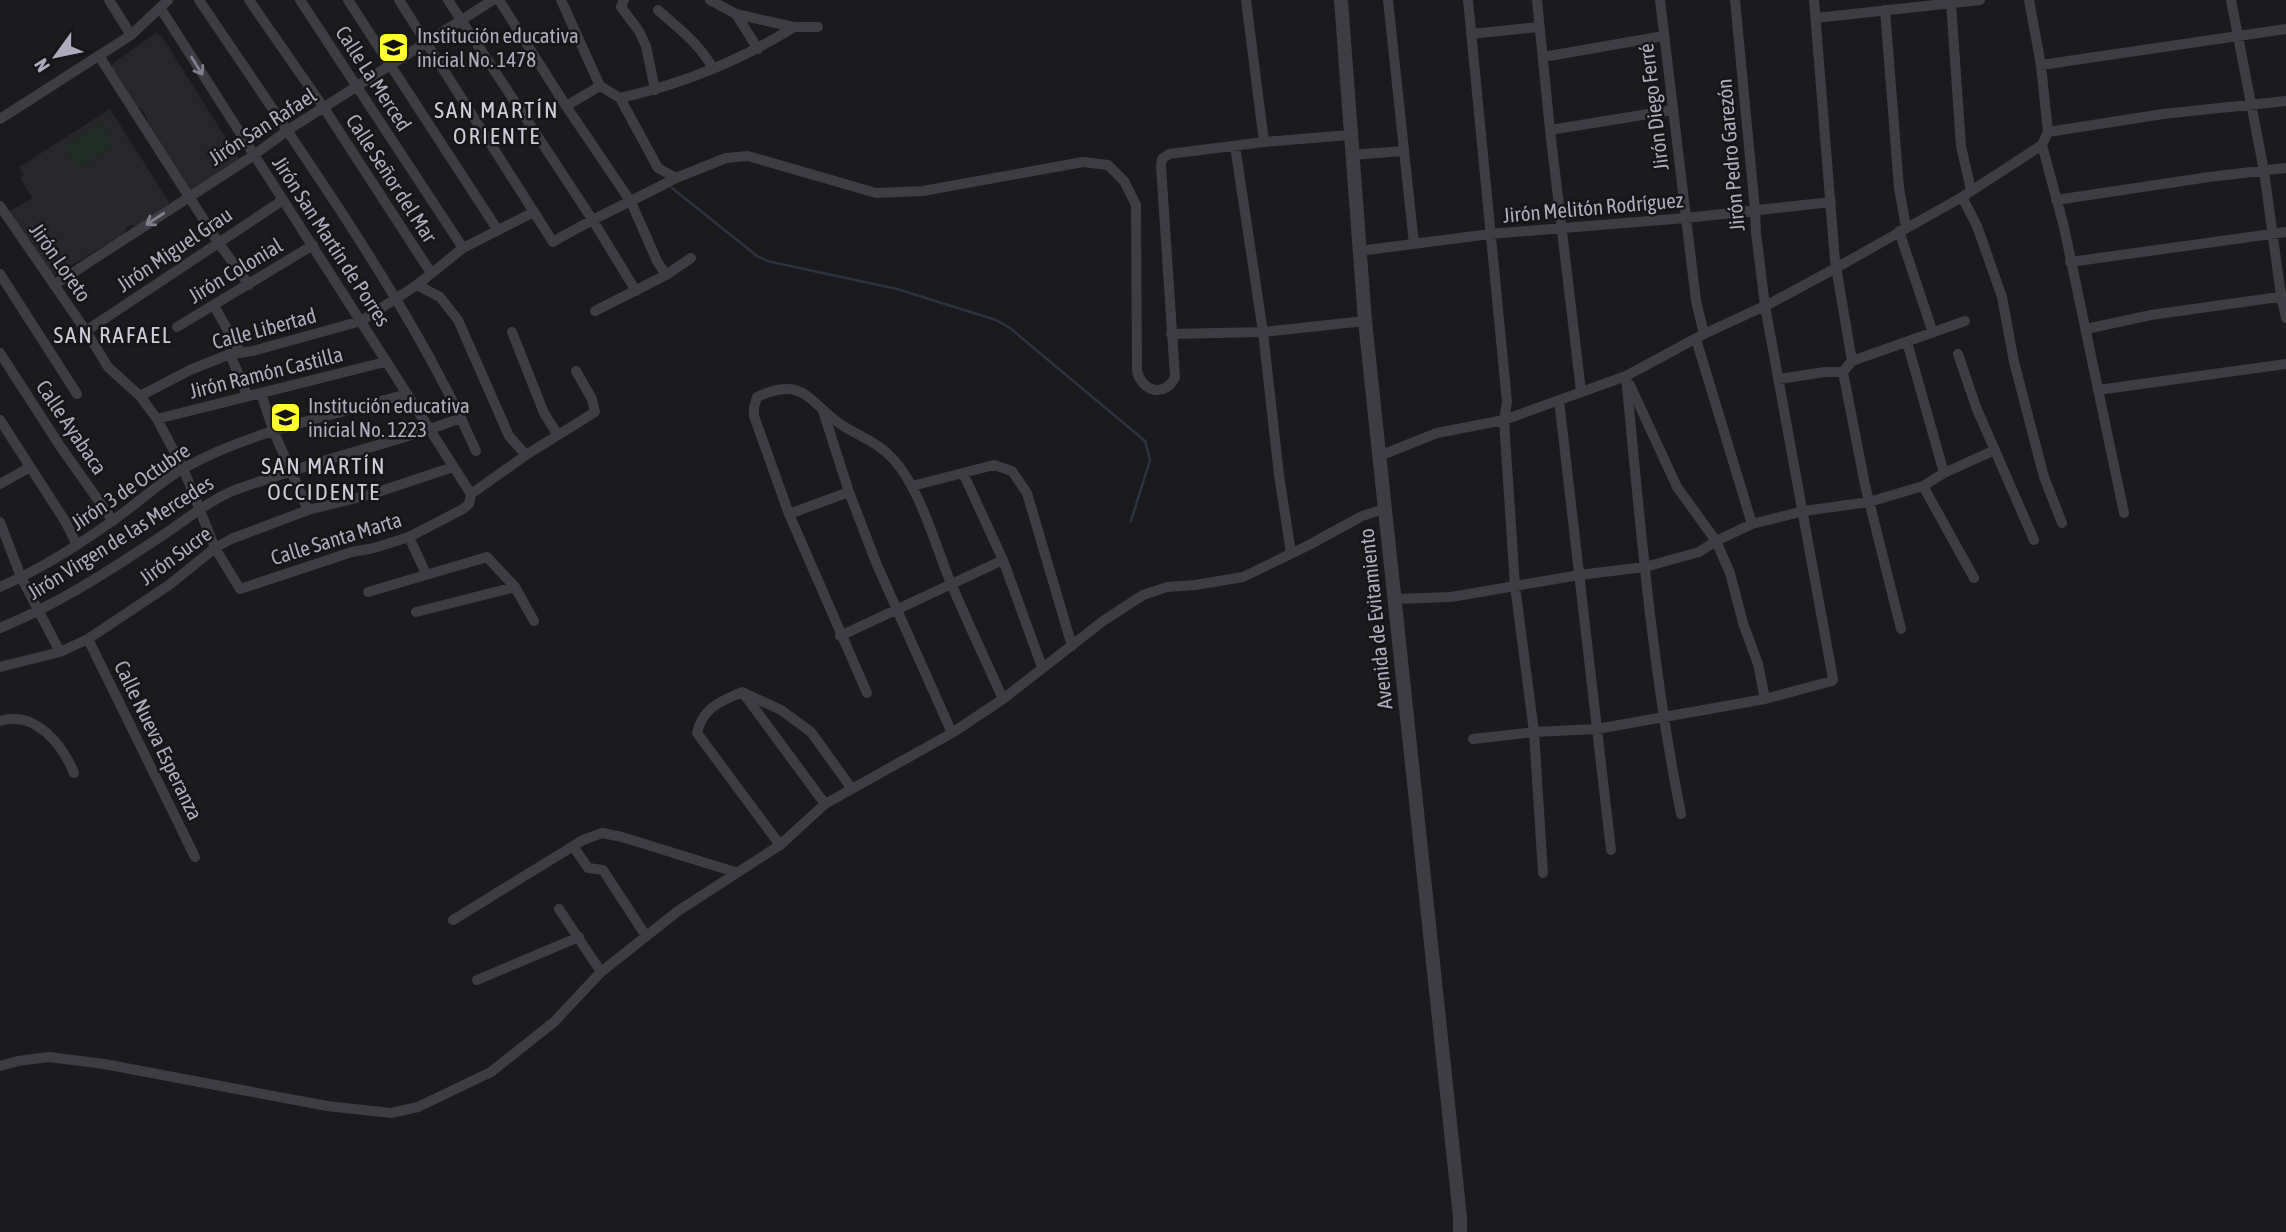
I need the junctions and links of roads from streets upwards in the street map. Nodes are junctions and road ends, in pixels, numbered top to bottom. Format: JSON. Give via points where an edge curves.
{"nodes":[{"id":1,"x":109,"y":0,"type":"edge"},
{"id":2,"x":199,"y":0,"type":"edge"},
{"id":3,"x":250,"y":0,"type":"edge"},
{"id":4,"x":300,"y":0,"type":"edge"},
{"id":5,"x":348,"y":0,"type":"edge"},
{"id":6,"x":399,"y":0,"type":"edge"},
{"id":7,"x":449,"y":0,"type":"edge"},
{"id":8,"x":493,"y":0,"type":"edge"},
{"id":9,"x":499,"y":0,"type":"edge"},
{"id":10,"x":624,"y":0,"type":"edge"},
{"id":11,"x":710,"y":0,"type":"edge"},
{"id":12,"x":1246,"y":0,"type":"edge"},
{"id":13,"x":1340,"y":0,"type":"edge"},
{"id":14,"x":1388,"y":0,"type":"edge"},
{"id":15,"x":1468,"y":0,"type":"edge"},
{"id":16,"x":1537,"y":0,"type":"edge"},
{"id":17,"x":1660,"y":0,"type":"edge"},
{"id":18,"x":1735,"y":0,"type":"edge"},
{"id":19,"x":1814,"y":0,"type":"edge"},
{"id":20,"x":1980,"y":0,"type":"edge"},
{"id":21,"x":2029,"y":0,"type":"edge"},
{"id":22,"x":2231,"y":0,"type":"edge"},
{"id":23,"x":563,"y":1,"type":"edge"},
{"id":24,"x":1951,"y":3,"type":"junction"},
{"id":25,"x":164,"y":4,"type":"edge"},
{"id":26,"x":658,"y":10,"type":"dead end"},
{"id":27,"x":1885,"y":10,"type":"junction"},
{"id":28,"x":736,"y":14,"type":"junction"},
{"id":29,"x":1816,"y":18,"type":"junction"},
{"id":30,"x":462,"y":20,"type":"junction"},
{"id":31,"x":794,"y":27,"type":"junction"},
{"id":32,"x":818,"y":27,"type":"dead end"},
{"id":33,"x":1539,"y":27,"type":"junction"},
{"id":34,"x":2286,"y":29,"type":"edge"},
{"id":35,"x":1471,"y":34,"type":"junction"},
{"id":36,"x":131,"y":35,"type":"junction"},
{"id":37,"x":1664,"y":36,"type":"junction"},
{"id":38,"x":2237,"y":37,"type":"junction"},
{"id":39,"x":426,"y":43,"type":"junction"},
{"id":40,"x":758,"y":49,"type":"junction"},
{"id":41,"x":99,"y":56,"type":"junction"},
{"id":42,"x":1543,"y":57,"type":"junction"},
{"id":43,"x":390,"y":65,"type":"junction"},
{"id":44,"x":2041,"y":65,"type":"junction"},
{"id":45,"x":713,"y":69,"type":"junction"},
{"id":46,"x":600,"y":86,"type":"junction"},
{"id":47,"x":357,"y":87,"type":"junction"},
{"id":48,"x":655,"y":90,"type":"junction"},
{"id":49,"x":621,"y":98,"type":"junction"},
{"id":50,"x":2286,"y":101,"type":"edge"},
{"id":51,"x":0,"y":103,"type":"edge"},
{"id":52,"x":2250,"y":105,"type":"junction"},
{"id":53,"x":566,"y":106,"type":"junction"},
{"id":54,"x":324,"y":108,"type":"junction"},
{"id":55,"x":1673,"y":110,"type":"junction"},
{"id":56,"x":4,"y":116,"type":"edge"},
{"id":57,"x":288,"y":130,"type":"junction"},
{"id":58,"x":1550,"y":130,"type":"junction"},
{"id":59,"x":2048,"y":132,"type":"junction"},
{"id":60,"x":1350,"y":135,"type":"junction"},
{"id":61,"x":1264,"y":142,"type":"junction"},
{"id":62,"x":2042,"y":145,"type":"junction"},
{"id":63,"x":1235,"y":146,"type":"junction"},
{"id":64,"x":1404,"y":151,"type":"junction"},
{"id":65,"x":254,"y":155,"type":"junction"},
{"id":66,"x":1352,"y":155,"type":"junction"},
{"id":67,"x":2286,"y":168,"type":"edge"},
{"id":68,"x":2264,"y":171,"type":"junction"},
{"id":69,"x":676,"y":178,"type":"junction"},
{"id":70,"x":1966,"y":194,"type":"junction"},
{"id":71,"x":189,"y":197,"type":"junction"},
{"id":72,"x":283,"y":200,"type":"junction"},
{"id":73,"x":2056,"y":200,"type":"junction"},
{"id":74,"x":631,"y":202,"type":"junction"},
{"id":75,"x":1830,"y":202,"type":"junction"},
{"id":76,"x":1755,"y":210,"type":"junction"},
{"id":77,"x":534,"y":212,"type":"junction"},
{"id":78,"x":2,"y":214,"type":"edge"},
{"id":79,"x":1686,"y":218,"type":"junction"},
{"id":80,"x":592,"y":219,"type":"junction"},
{"id":81,"x":1561,"y":228,"type":"junction"},
{"id":82,"x":498,"y":229,"type":"junction"},
{"id":83,"x":1902,"y":229,"type":"junction"},
{"id":84,"x":2273,"y":232,"type":"junction"},
{"id":85,"x":2286,"y":232,"type":"edge"},
{"id":86,"x":1490,"y":234,"type":"junction"},
{"id":87,"x":218,"y":242,"type":"junction"},
{"id":88,"x":1414,"y":244,"type":"junction"},
{"id":89,"x":313,"y":245,"type":"junction"},
{"id":90,"x":463,"y":248,"type":"junction"},
{"id":91,"x":1359,"y":251,"type":"junction"},
{"id":92,"x":691,"y":258,"type":"dead end"},
{"id":93,"x":2070,"y":262,"type":"junction"},
{"id":94,"x":1836,"y":268,"type":"junction"},
{"id":95,"x":430,"y":273,"type":"junction"},
{"id":96,"x":0,"y":274,"type":"edge"},
{"id":97,"x":666,"y":275,"type":"junction"},
{"id":98,"x":54,"y":285,"type":"junction"},
{"id":99,"x":249,"y":285,"type":"junction"},
{"id":100,"x":417,"y":285,"type":"junction"},
{"id":101,"x":636,"y":291,"type":"junction"},
{"id":102,"x":2283,"y":296,"type":"edge"},
{"id":103,"x":397,"y":298,"type":"junction"},
{"id":104,"x":214,"y":306,"type":"junction"},
{"id":105,"x":1765,"y":306,"type":"junction"},
{"id":106,"x":595,"y":311,"type":"dead end"},
{"id":107,"x":2286,"y":318,"type":"edge"},
{"id":108,"x":362,"y":321,"type":"junction"},
{"id":109,"x":1365,"y":321,"type":"junction"},
{"id":110,"x":1965,"y":321,"type":"dead end"},
{"id":111,"x":177,"y":327,"type":"dead end"},
{"id":112,"x":2086,"y":329,"type":"junction"},
{"id":113,"x":86,"y":331,"type":"junction"},
{"id":114,"x":513,"y":332,"type":"dead end"},
{"id":115,"x":1263,"y":332,"type":"junction"},
{"id":116,"x":1933,"y":333,"type":"junction"},
{"id":117,"x":1171,"y":334,"type":"junction"},
{"id":118,"x":1700,"y":337,"type":"junction"},
{"id":119,"x":1907,"y":342,"type":"junction"},
{"id":120,"x":0,"y":353,"type":"edge"},
{"id":121,"x":235,"y":353,"type":"junction"},
{"id":122,"x":1958,"y":354,"type":"dead end"},
{"id":123,"x":1852,"y":361,"type":"junction"},
{"id":124,"x":386,"y":362,"type":"junction"},
{"id":125,"x":2286,"y":364,"type":"edge"},
{"id":126,"x":576,"y":371,"type":"dead end"},
{"id":127,"x":1843,"y":372,"type":"junction"},
{"id":128,"x":1626,"y":376,"type":"junction"},
{"id":129,"x":1779,"y":379,"type":"junction"},
{"id":130,"x":2098,"y":390,"type":"junction"},
{"id":131,"x":1581,"y":391,"type":"junction"},
{"id":132,"x":261,"y":393,"type":"junction"},
{"id":133,"x":77,"y":394,"type":"dead end"},
{"id":134,"x":407,"y":394,"type":"junction"},
{"id":135,"x":247,"y":395,"type":"junction"},
{"id":136,"x":140,"y":396,"type":"junction"},
{"id":137,"x":1559,"y":400,"type":"junction"},
{"id":138,"x":822,"y":407,"type":"junction"},
{"id":139,"x":461,"y":418,"type":"junction"},
{"id":140,"x":156,"y":419,"type":"junction"},
{"id":141,"x":0,"y":420,"type":"edge"},
{"id":142,"x":1504,"y":420,"type":"junction"},
{"id":143,"x":273,"y":430,"type":"junction"},
{"id":144,"x":431,"y":430,"type":"junction"},
{"id":145,"x":558,"y":435,"type":"junction"},
{"id":146,"x":1995,"y":450,"type":"junction"},
{"id":147,"x":476,"y":451,"type":"dead end"},
{"id":148,"x":526,"y":455,"type":"junction"},
{"id":149,"x":1379,"y":456,"type":"junction"},
{"id":150,"x":30,"y":467,"type":"junction"},
{"id":151,"x":453,"y":467,"type":"junction"},
{"id":152,"x":183,"y":468,"type":"junction"},
{"id":153,"x":291,"y":470,"type":"junction"},
{"id":154,"x":964,"y":473,"type":"junction"},
{"id":155,"x":1944,"y":473,"type":"junction"},
{"id":156,"x":0,"y":484,"type":"edge"},
{"id":157,"x":912,"y":486,"type":"junction"},
{"id":158,"x":1923,"y":486,"type":"junction"},
{"id":159,"x":849,"y":492,"type":"junction"},
{"id":160,"x":471,"y":494,"type":"junction"},
{"id":161,"x":1869,"y":502,"type":"junction"},
{"id":162,"x":199,"y":509,"type":"junction"},
{"id":163,"x":1384,"y":509,"type":"junction"},
{"id":164,"x":308,"y":510,"type":"junction"},
{"id":165,"x":1804,"y":511,"type":"junction"},
{"id":166,"x":2124,"y":513,"type":"dead end"},
{"id":167,"x":789,"y":514,"type":"junction"},
{"id":168,"x":113,"y":521,"type":"junction"},
{"id":169,"x":0,"y":522,"type":"edge"},
{"id":170,"x":2062,"y":523,"type":"dead end"},
{"id":171,"x":1752,"y":524,"type":"junction"},
{"id":172,"x":409,"y":537,"type":"junction"},
{"id":173,"x":2034,"y":540,"type":"dead end"},
{"id":174,"x":1716,"y":541,"type":"junction"},
{"id":175,"x":77,"y":545,"type":"junction"},
{"id":176,"x":215,"y":548,"type":"junction"},
{"id":177,"x":1291,"y":553,"type":"junction"},
{"id":178,"x":1003,"y":560,"type":"junction"},
{"id":179,"x":1645,"y":567,"type":"junction"},
{"id":180,"x":426,"y":574,"type":"junction"},
{"id":181,"x":1580,"y":575,"type":"junction"},
{"id":182,"x":21,"y":577,"type":"junction"},
{"id":183,"x":1974,"y":578,"type":"dead end"},
{"id":184,"x":951,"y":584,"type":"junction"},
{"id":185,"x":1515,"y":586,"type":"junction"},
{"id":186,"x":0,"y":587,"type":"edge"},
{"id":187,"x":515,"y":587,"type":"junction"},
{"id":188,"x":240,"y":589,"type":"joint"},
{"id":189,"x":368,"y":592,"type":"dead end"},
{"id":190,"x":1394,"y":599,"type":"junction"},
{"id":191,"x":896,"y":610,"type":"junction"},
{"id":192,"x":38,"y":612,"type":"junction"},
{"id":193,"x":416,"y":612,"type":"dead end"},
{"id":194,"x":534,"y":621,"type":"dead end"},
{"id":195,"x":0,"y":628,"type":"edge"},
{"id":196,"x":1901,"y":629,"type":"dead end"},
{"id":197,"x":841,"y":636,"type":"junction"},
{"id":198,"x":88,"y":639,"type":"junction"},
{"id":199,"x":1072,"y":646,"type":"junction"},
{"id":200,"x":60,"y":652,"type":"junction"},
{"id":201,"x":0,"y":667,"type":"edge"},
{"id":202,"x":1042,"y":667,"type":"junction"},
{"id":203,"x":742,"y":692,"type":"junction"},
{"id":204,"x":867,"y":693,"type":"dead end"},
{"id":205,"x":1003,"y":699,"type":"junction"},
{"id":206,"x":1765,"y":699,"type":"junction"},
{"id":207,"x":1665,"y":717,"type":"junction"},
{"id":208,"x":0,"y":721,"type":"edge"},
{"id":209,"x":1597,"y":729,"type":"junction"},
{"id":210,"x":1534,"y":732,"type":"junction"},
{"id":211,"x":953,"y":733,"type":"junction"},
{"id":212,"x":1473,"y":739,"type":"dead end"},
{"id":213,"x":74,"y":773,"type":"dead end"},
{"id":214,"x":852,"y":789,"type":"junction"},
{"id":215,"x":825,"y":804,"type":"junction"},
{"id":216,"x":1681,"y":814,"type":"dead end"},
{"id":217,"x":780,"y":845,"type":"junction"},
{"id":218,"x":573,"y":846,"type":"junction"},
{"id":219,"x":1611,"y":850,"type":"dead end"},
{"id":220,"x":195,"y":857,"type":"dead end"},
{"id":221,"x":735,"y":872,"type":"junction"},
{"id":222,"x":1543,"y":873,"type":"dead end"},
{"id":223,"x":559,"y":909,"type":"dead end"},
{"id":224,"x":453,"y":920,"type":"dead end"},
{"id":225,"x":646,"y":936,"type":"junction"},
{"id":226,"x":579,"y":937,"type":"junction"},
{"id":227,"x":601,"y":972,"type":"junction"},
{"id":228,"x":477,"y":980,"type":"dead end"},
{"id":229,"x":0,"y":1066,"type":"edge"},
{"id":230,"x":1460,"y":1232,"type":"edge"}],
"edges":[{"from":1,"to":36,"type":"street"},
{"from":2,"to":57,"type":"street"},
{"from":3,"to":54,"type":"street","name":"Calle Señor del Mar"},
{"from":4,"to":47,"type":"street","name":"Calle La Merced"},
{"from":5,"to":43,"type":"street"},
{"from":6,"to":39,"type":"street"},
{"from":7,"to":30,"type":"street"},
{"from":8,"to":30,"type":"street","name":"Jirón San Rafael"},
{"from":9,"to":53,"type":"street"},
{"from":10,"to":48,"type":"street","via":[[621,6],[646,46]]},
{"from":11,"to":28,"type":"street"},
{"from":12,"to":61,"type":"street"},
{"from":13,"to":60,"type":"street","name":"Avenida de Evitamiento"},
{"from":14,"to":64,"type":"street"},
{"from":15,"to":35,"type":"street"},
{"from":16,"to":33,"type":"street"},
{"from":17,"to":37,"type":"street","name":"Jirón Diego Ferré"},
{"from":18,"to":76,"type":"street","name":"Jirón Pedro Garezón"},
{"from":19,"to":29,"type":"street"},
{"from":20,"to":24,"type":"street"},
{"from":21,"to":44,"type":"street"},
{"from":22,"to":38,"type":"street"},
{"from":23,"to":46,"type":"street"},
{"from":24,"to":27,"type":"street"},
{"from":24,"to":70,"type":"street"},
{"from":25,"to":36,"type":"street"},
{"from":25,"to":65,"type":"street","name":"Jirón San Martín de Porres","one_way":true},
{"from":26,"to":45,"type":"street","via":[[696,43]]},
{"from":27,"to":29,"type":"street"},
{"from":27,"to":83,"type":"street"},
{"from":28,"to":31,"type":"street"},
{"from":28,"to":40,"type":"street"},
{"from":29,"to":75,"type":"street"},
{"from":30,"to":39,"type":"street","name":"Jirón San Rafael"},
{"from":30,"to":80,"type":"street"},
{"from":31,"to":32,"type":"street"},
{"from":31,"to":40,"type":"street"},
{"from":33,"to":35,"type":"street"},
{"from":33,"to":42,"type":"street"},
{"from":34,"to":38,"type":"street"},
{"from":35,"to":86,"type":"street"},
{"from":36,"to":41,"type":"street"},
{"from":37,"to":42,"type":"street"},
{"from":37,"to":55,"type":"street","name":"Jirón Diego Ferré"},
{"from":38,"to":44,"type":"street"},
{"from":38,"to":52,"type":"street"},
{"from":39,"to":43,"type":"street","name":"Jirón San Rafael"},
{"from":39,"to":77,"type":"street"},
{"from":40,"to":45,"type":"street"},
{"from":41,"to":56,"type":"street"},
{"from":41,"to":71,"type":"street"},
{"from":42,"to":58,"type":"street"},
{"from":43,"to":47,"type":"street","name":"Jirón San Rafael"},
{"from":43,"to":82,"type":"street"},
{"from":44,"to":59,"type":"street"},
{"from":45,"to":48,"type":"street"},
{"from":46,"to":49,"type":"street"},
{"from":46,"to":53,"type":"street"},
{"from":47,"to":54,"type":"street","name":"Jirón San Rafael"},
{"from":47,"to":90,"type":"street","name":"Calle La Merced"},
{"from":48,"to":49,"type":"street"},
{"from":49,"to":69,"type":"street","via":[[658,168]]},
{"from":50,"to":52,"type":"street"},
{"from":51,"to":56,"type":"street"},
{"from":52,"to":59,"type":"street"},
{"from":52,"to":68,"type":"street"},
{"from":53,"to":74,"type":"street"},
{"from":54,"to":57,"type":"street","name":"Jirón San Rafael"},
{"from":54,"to":95,"type":"street","name":"Calle Señor del Mar"},
{"from":55,"to":58,"type":"street"},
{"from":55,"to":79,"type":"street","name":"Jirón Diego Ferré"},
{"from":57,"to":65,"type":"street","name":"Jirón San Rafael"},
{"from":57,"to":103,"type":"street"},
{"from":58,"to":81,"type":"street"},
{"from":59,"to":62,"type":"street"},
{"from":60,"to":61,"type":"street"},
{"from":60,"to":66,"type":"street","name":"Avenida de Evitamiento"},
{"from":61,"to":63,"type":"street"},
{"from":62,"to":70,"type":"street"},
{"from":62,"to":73,"type":"street"},
{"from":63,"to":115,"type":"street"},
{"from":63,"to":117,"type":"street","via":[[1169,154],[1162,159]]},
{"from":64,"to":66,"type":"street"},
{"from":64,"to":88,"type":"street"},
{"from":65,"to":71,"type":"street","name":"Jirón San Rafael"},
{"from":65,"to":72,"type":"street","name":"Jirón San Martín de Porres"},
{"from":66,"to":91,"type":"street","name":"Avenida de Evitamiento"},
{"from":67,"to":68,"type":"street"},
{"from":68,"to":73,"type":"street"},
{"from":68,"to":84,"type":"street"},
{"from":69,"to":74,"type":"street"},
{"from":69,"to":117,"type":"street","via":[[726,158],[748,156],[876,193],[923,191],[1083,162],[1108,165],[1124,181],[1136,205],[1137,371],[1149,389],[1164,390],[1172,385]]},
{"from":70,"to":83,"type":"street"},
{"from":70,"to":170,"type":"street","via":[[2002,297],[2040,464]]},
{"from":71,"to":87,"type":"street"},
{"from":71,"to":98,"type":"street","name":"Jirón San Rafael","one_way":true},
{"from":72,"to":87,"type":"street","name":"Jirón Miguel Grau"},
{"from":72,"to":89,"type":"street","name":"Jirón San Martín de Porres"},
{"from":73,"to":93,"type":"street"},
{"from":74,"to":80,"type":"street"},
{"from":74,"to":97,"type":"street"},
{"from":75,"to":76,"type":"street","name":"Jirón Melitón Rodríguez"},
{"from":75,"to":94,"type":"street"},
{"from":76,"to":79,"type":"street","name":"Jirón Melitón Rodríguez"},
{"from":76,"to":105,"type":"street","name":"Jirón Pedro Garezón"},
{"from":77,"to":80,"type":"street","via":[[553,242]]},
{"from":77,"to":82,"type":"street","name":"Calle Libertad"},
{"from":78,"to":98,"type":"street","name":"Jirón Loreto"},
{"from":79,"to":81,"type":"street","name":"Jirón Melitón Rodríguez"},
{"from":79,"to":118,"type":"street","name":"Jirón Diego Ferré"},
{"from":80,"to":101,"type":"street"},
{"from":81,"to":86,"type":"street","name":"Jirón Melitón Rodríguez"},
{"from":81,"to":131,"type":"street"},
{"from":82,"to":90,"type":"street","name":"Calle Libertad"},
{"from":83,"to":94,"type":"street"},
{"from":83,"to":116,"type":"street"},
{"from":84,"to":85,"type":"street"},
{"from":84,"to":93,"type":"street"},
{"from":84,"to":102,"type":"street"},
{"from":86,"to":88,"type":"street","name":"Jirón Melitón Rodríguez"},
{"from":86,"to":142,"type":"street","via":[[1507,402]]},
{"from":87,"to":99,"type":"street"},
{"from":87,"to":113,"type":"street","name":"Jirón Miguel Grau"},
{"from":88,"to":91,"type":"street","name":"Jirón Melitón Rodríguez"},
{"from":89,"to":99,"type":"street","name":"Jirón Colonial"},
{"from":89,"to":108,"type":"street","name":"Jirón San Martín de Porres"},
{"from":90,"to":95,"type":"street","name":"Calle Libertad"},
{"from":91,"to":109,"type":"street","name":"Avenida de Evitamiento"},
{"from":92,"to":97,"type":"street"},
{"from":93,"to":112,"type":"street"},
{"from":94,"to":105,"type":"street"},
{"from":94,"to":123,"type":"street"},
{"from":95,"to":100,"type":"street","name":"Calle Libertad"},
{"from":96,"to":133,"type":"street"},
{"from":97,"to":101,"type":"street"},
{"from":98,"to":113,"type":"street","name":"Jirón Loreto"},
{"from":99,"to":104,"type":"street","name":"Jirón Colonial"},
{"from":100,"to":103,"type":"street","name":"Calle Libertad"},
{"from":100,"to":148,"type":"street","via":[[440,297],[458,320],[509,436]]},
{"from":101,"to":106,"type":"street"},
{"from":102,"to":107,"type":"street"},
{"from":102,"to":112,"type":"street"},
{"from":103,"to":108,"type":"street","name":"Calle Libertad"},
{"from":103,"to":139,"type":"street"},
{"from":104,"to":111,"type":"street","name":"Jirón Colonial"},
{"from":104,"to":121,"type":"street"},
{"from":105,"to":118,"type":"street"},
{"from":105,"to":129,"type":"street","name":"Jirón Pedro Garezón"},
{"from":108,"to":121,"type":"street","name":"Calle Libertad"},
{"from":108,"to":124,"type":"street","name":"Jirón San Martín de Porres"},
{"from":109,"to":115,"type":"street"},
{"from":109,"to":149,"type":"street","name":"Avenida de Evitamiento"},
{"from":110,"to":116,"type":"street"},
{"from":112,"to":130,"type":"street"},
{"from":113,"to":136,"type":"street","name":"Jirón Loreto","via":[[108,367]]},
{"from":114,"to":145,"type":"street","via":[[544,413]]},
{"from":115,"to":117,"type":"street"},
{"from":115,"to":177,"type":"street"},
{"from":116,"to":119,"type":"street"},
{"from":118,"to":128,"type":"street"},
{"from":118,"to":171,"type":"street","name":"Jirón Diego Ferré"},
{"from":119,"to":123,"type":"street"},
{"from":119,"to":155,"type":"street"},
{"from":120,"to":168,"type":"street","name":"Calle Ayabaca"},
{"from":121,"to":135,"type":"street"},
{"from":121,"to":136,"type":"street","name":"Calle Libertad"},
{"from":122,"to":146,"type":"street"},
{"from":123,"to":127,"type":"street"},
{"from":124,"to":132,"type":"street","name":"Jirón Ramón Castilla"},
{"from":124,"to":134,"type":"street","name":"Jirón San Martín de Porres"},
{"from":125,"to":130,"type":"street"},
{"from":126,"to":145,"type":"street","name":"Calle Santa Marta","via":[[595,412]]},
{"from":127,"to":129,"type":"street"},
{"from":127,"to":161,"type":"street"},
{"from":128,"to":131,"type":"street"},
{"from":128,"to":174,"type":"street","via":[[1677,487]]},
{"from":128,"to":179,"type":"street"},
{"from":129,"to":165,"type":"street","name":"Jirón Pedro Garezón"},
{"from":130,"to":166,"type":"street"},
{"from":131,"to":137,"type":"street"},
{"from":132,"to":135,"type":"street","name":"Jirón Ramón Castilla"},
{"from":132,"to":143,"type":"street"},
{"from":134,"to":143,"type":"street","name":"Jirón 3 de Octubre"},
{"from":134,"to":144,"type":"street","name":"Jirón San Martín de Porres"},
{"from":135,"to":140,"type":"street","name":"Jirón Ramón Castilla"},
{"from":136,"to":140,"type":"street","name":"Jirón Loreto"},
{"from":137,"to":142,"type":"street"},
{"from":137,"to":181,"type":"street"},
{"from":138,"to":157,"type":"street","via":[[837,421],[874,441]]},
{"from":138,"to":159,"type":"street"},
{"from":138,"to":167,"type":"street","via":[[795,390],[782,389],[757,397],[755,402],[754,416]]},
{"from":139,"to":144,"type":"street","name":"Jirón Virgen de las Mercedes"},
{"from":139,"to":147,"type":"street"},
{"from":140,"to":152,"type":"street","name":"Jirón Loreto"},
{"from":141,"to":150,"type":"street"},
{"from":142,"to":149,"type":"street","via":[[1437,433]]},
{"from":142,"to":185,"type":"street"},
{"from":143,"to":152,"type":"street","name":"Jirón 3 de Octubre"},
{"from":143,"to":153,"type":"street"},
{"from":144,"to":151,"type":"street","name":"Jirón San Martín de Porres"},
{"from":144,"to":153,"type":"street","name":"Jirón Virgen de las Mercedes"},
{"from":145,"to":148,"type":"street","name":"Calle Santa Marta"},
{"from":146,"to":155,"type":"street"},
{"from":146,"to":173,"type":"street"},
{"from":148,"to":160,"type":"street","name":"Calle Santa Marta"},
{"from":149,"to":163,"type":"street","name":"Avenida de Evitamiento"},
{"from":150,"to":156,"type":"street"},
{"from":150,"to":175,"type":"street"},
{"from":151,"to":160,"type":"street","name":"Jirón San Martín de Porres"},
{"from":151,"to":164,"type":"street","name":"Jirón Sucre"},
{"from":152,"to":162,"type":"street","name":"Jirón Loreto"},
{"from":152,"to":168,"type":"street","name":"Jirón 3 de Octubre"},
{"from":153,"to":162,"type":"street","name":"Jirón Virgen de las Mercedes"},
{"from":153,"to":164,"type":"street"},
{"from":154,"to":157,"type":"street"},
{"from":154,"to":178,"type":"street"},
{"from":154,"to":199,"type":"street","via":[[993,465],[1012,471],[1027,493]]},
{"from":155,"to":158,"type":"street"},
{"from":157,"to":184,"type":"street"},
{"from":158,"to":161,"type":"street"},
{"from":158,"to":183,"type":"street"},
{"from":159,"to":167,"type":"street"},
{"from":159,"to":191,"type":"street"},
{"from":160,"to":172,"type":"street","name":"Calle Santa Marta","via":[[463,509]]},
{"from":161,"to":165,"type":"street"},
{"from":161,"to":196,"type":"street"},
{"from":162,"to":176,"type":"street","name":"Jirón Loreto"},
{"from":162,"to":192,"type":"street","name":"Jirón Virgen de las Mercedes"},
{"from":163,"to":177,"type":"street"},
{"from":163,"to":190,"type":"street","name":"Avenida de Evitamiento"},
{"from":164,"to":176,"type":"street","name":"Jirón Sucre"},
{"from":165,"to":171,"type":"street"},
{"from":165,"to":206,"type":"street","name":"Jirón Pedro Garezón","via":[[1833,678]]},
{"from":167,"to":197,"type":"street"},
{"from":168,"to":175,"type":"street","name":"Jirón 3 de Octubre"},
{"from":169,"to":182,"type":"street"},
{"from":171,"to":174,"type":"street"},
{"from":172,"to":180,"type":"street"},
{"from":172,"to":188,"type":"street","name":"Calle Santa Marta"},
{"from":174,"to":179,"type":"street","via":[[1699,552]]},
{"from":174,"to":206,"type":"street","via":[[1730,573]]},
{"from":175,"to":182,"type":"street","name":"Jirón 3 de Octubre"},
{"from":176,"to":188,"type":"street","name":"Jirón Loreto"},
{"from":176,"to":198,"type":"street","name":"Jirón Sucre"},
{"from":177,"to":199,"type":"street","via":[[1236,579],[1151,591]]},
{"from":178,"to":184,"type":"street"},
{"from":178,"to":202,"type":"street"},
{"from":179,"to":181,"type":"street"},
{"from":179,"to":207,"type":"street"},
{"from":180,"to":187,"type":"street","via":[[487,557]]},
{"from":180,"to":189,"type":"street"},
{"from":181,"to":185,"type":"street"},
{"from":181,"to":209,"type":"street"},
{"from":182,"to":186,"type":"street","name":"Jirón 3 de Octubre"},
{"from":182,"to":192,"type":"street"},
{"from":184,"to":191,"type":"street"},
{"from":184,"to":205,"type":"street"},
{"from":185,"to":190,"type":"street","via":[[1451,597]]},
{"from":185,"to":210,"type":"street"},
{"from":187,"to":193,"type":"street"},
{"from":187,"to":194,"type":"street"},
{"from":190,"to":230,"type":"street","name":"Avenida de Evitamiento"},
{"from":191,"to":197,"type":"street"},
{"from":191,"to":211,"type":"street"},
{"from":192,"to":195,"type":"street","name":"Jirón Virgen de las Mercedes"},
{"from":192,"to":200,"type":"street"},
{"from":197,"to":204,"type":"street"},
{"from":198,"to":200,"type":"street","name":"Jirón Sucre"},
{"from":198,"to":220,"type":"street","name":"Calle Nueva Esperanza"},
{"from":199,"to":202,"type":"street"},
{"from":200,"to":201,"type":"street","name":"Jirón Sucre"},
{"from":202,"to":205,"type":"street"},
{"from":203,"to":214,"type":"street","via":[[781,710],[811,732]]},
{"from":203,"to":215,"type":"street"},
{"from":203,"to":217,"type":"street","via":[[713,705],[697,733]]},
{"from":205,"to":211,"type":"street"},
{"from":206,"to":207,"type":"street"},
{"from":207,"to":209,"type":"street"},
{"from":207,"to":216,"type":"street"},
{"from":208,"to":213,"type":"street","via":[[27,720],[44,729]]},
{"from":209,"to":210,"type":"street"},
{"from":209,"to":219,"type":"street"},
{"from":210,"to":212,"type":"street"},
{"from":210,"to":222,"type":"street"},
{"from":211,"to":214,"type":"street"},
{"from":214,"to":215,"type":"street"},
{"from":215,"to":217,"type":"street"},
{"from":217,"to":221,"type":"street"},
{"from":218,"to":221,"type":"street","via":[[602,833]]},
{"from":218,"to":224,"type":"street"},
{"from":218,"to":225,"type":"street","via":[[588,868],[603,870]]},
{"from":221,"to":225,"type":"street"},
{"from":223,"to":226,"type":"street"},
{"from":225,"to":227,"type":"street"},
{"from":226,"to":227,"type":"street"},
{"from":226,"to":228,"type":"street"},
{"from":227,"to":229,"type":"street","via":[[554,1022],[491,1072],[418,1107],[391,1113],[49,1057]]}]}
